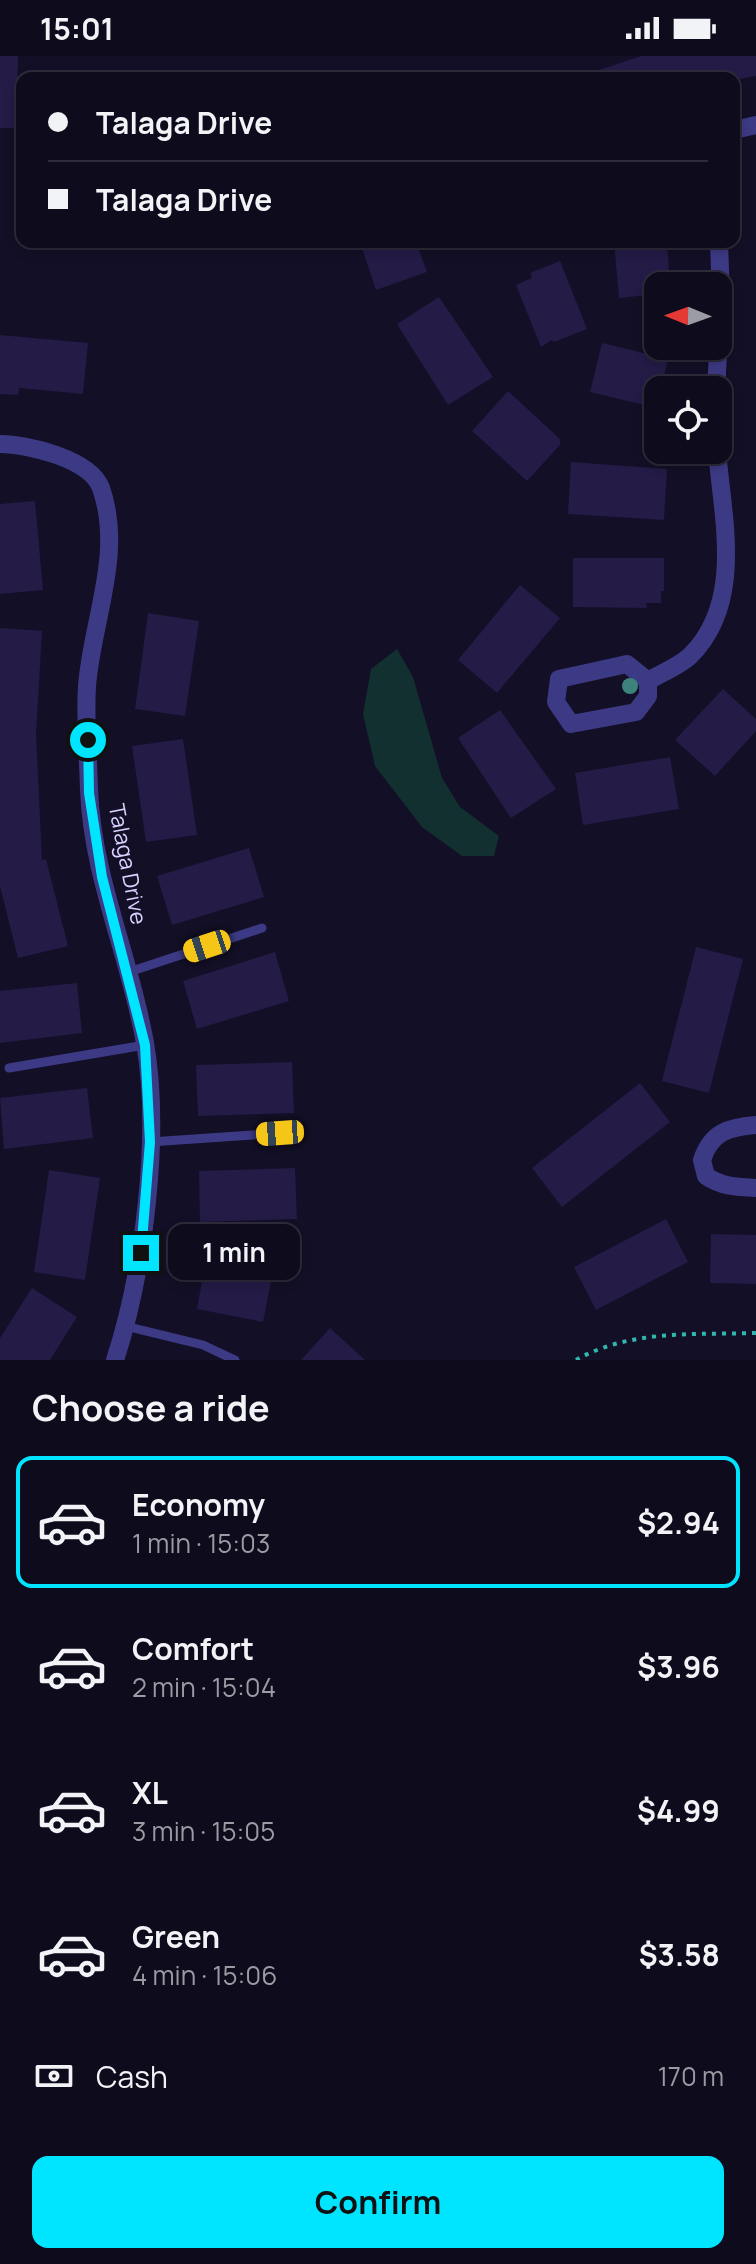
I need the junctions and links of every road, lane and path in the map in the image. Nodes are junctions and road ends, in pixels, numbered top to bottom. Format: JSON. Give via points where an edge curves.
{"nodes":[{"id":1,"x":719,"y":248,"type":"edge"},
{"id":2,"x":717,"y":376,"type":"edge"},
{"id":3,"x":0,"y":444,"type":"edge"},
{"id":4,"x":718,"y":464,"type":"edge"},
{"id":5,"x":648,"y":681,"type":"junction"},
{"id":6,"x":262,"y":928,"type":"dead end"},
{"id":7,"x":129,"y":972,"type":"junction"},
{"id":8,"x":145,"y":1045,"type":"junction"},
{"id":9,"x":9,"y":1068,"type":"dead end"},
{"id":10,"x":756,"y":1125,"type":"edge"},
{"id":11,"x":280,"y":1133,"type":"dead end"},
{"id":12,"x":150,"y":1142,"type":"junction"},
{"id":13,"x":756,"y":1188,"type":"edge"},
{"id":14,"x":125,"y":1326,"type":"junction"},
{"id":15,"x":756,"y":1333,"type":"edge"},
{"id":16,"x":115,"y":1360,"type":"edge"},
{"id":17,"x":235,"y":1360,"type":"edge"},
{"id":18,"x":576,"y":1360,"type":"edge"}],
"edges":[{"from":1,"to":2,"type":"street"},
{"from":3,"to":7,"type":"street","name":"Talaga Drive","via":[[44,449],[76,464],[100,486],[110,546],[87,686],[89,793],[102,877]]},
{"from":4,"to":5,"type":"street","via":[[727,576],[719,606],[691,655]]},
{"from":5,"to":5,"type":"street","via":[[648,696],[636,712],[571,724],[556,702],[559,679],[627,664]]},
{"from":6,"to":7,"type":"lane"},
{"from":7,"to":8,"type":"street","name":"Talaga Drive"},
{"from":8,"to":9,"type":"lane"},
{"from":8,"to":12,"type":"street","name":"Talaga Drive"},
{"from":10,"to":13,"type":"street","via":[[714,1137],[702,1160],[713,1181]]},
{"from":11,"to":12,"type":"lane"},
{"from":12,"to":14,"type":"street","name":"Talaga Drive","via":[[141,1253]]},
{"from":14,"to":16,"type":"street","name":"Talaga Drive"},
{"from":14,"to":17,"type":"lane","via":[[203,1345]]},
{"from":15,"to":18,"type":"path","via":[[649,1336],[612,1342]]}]}
